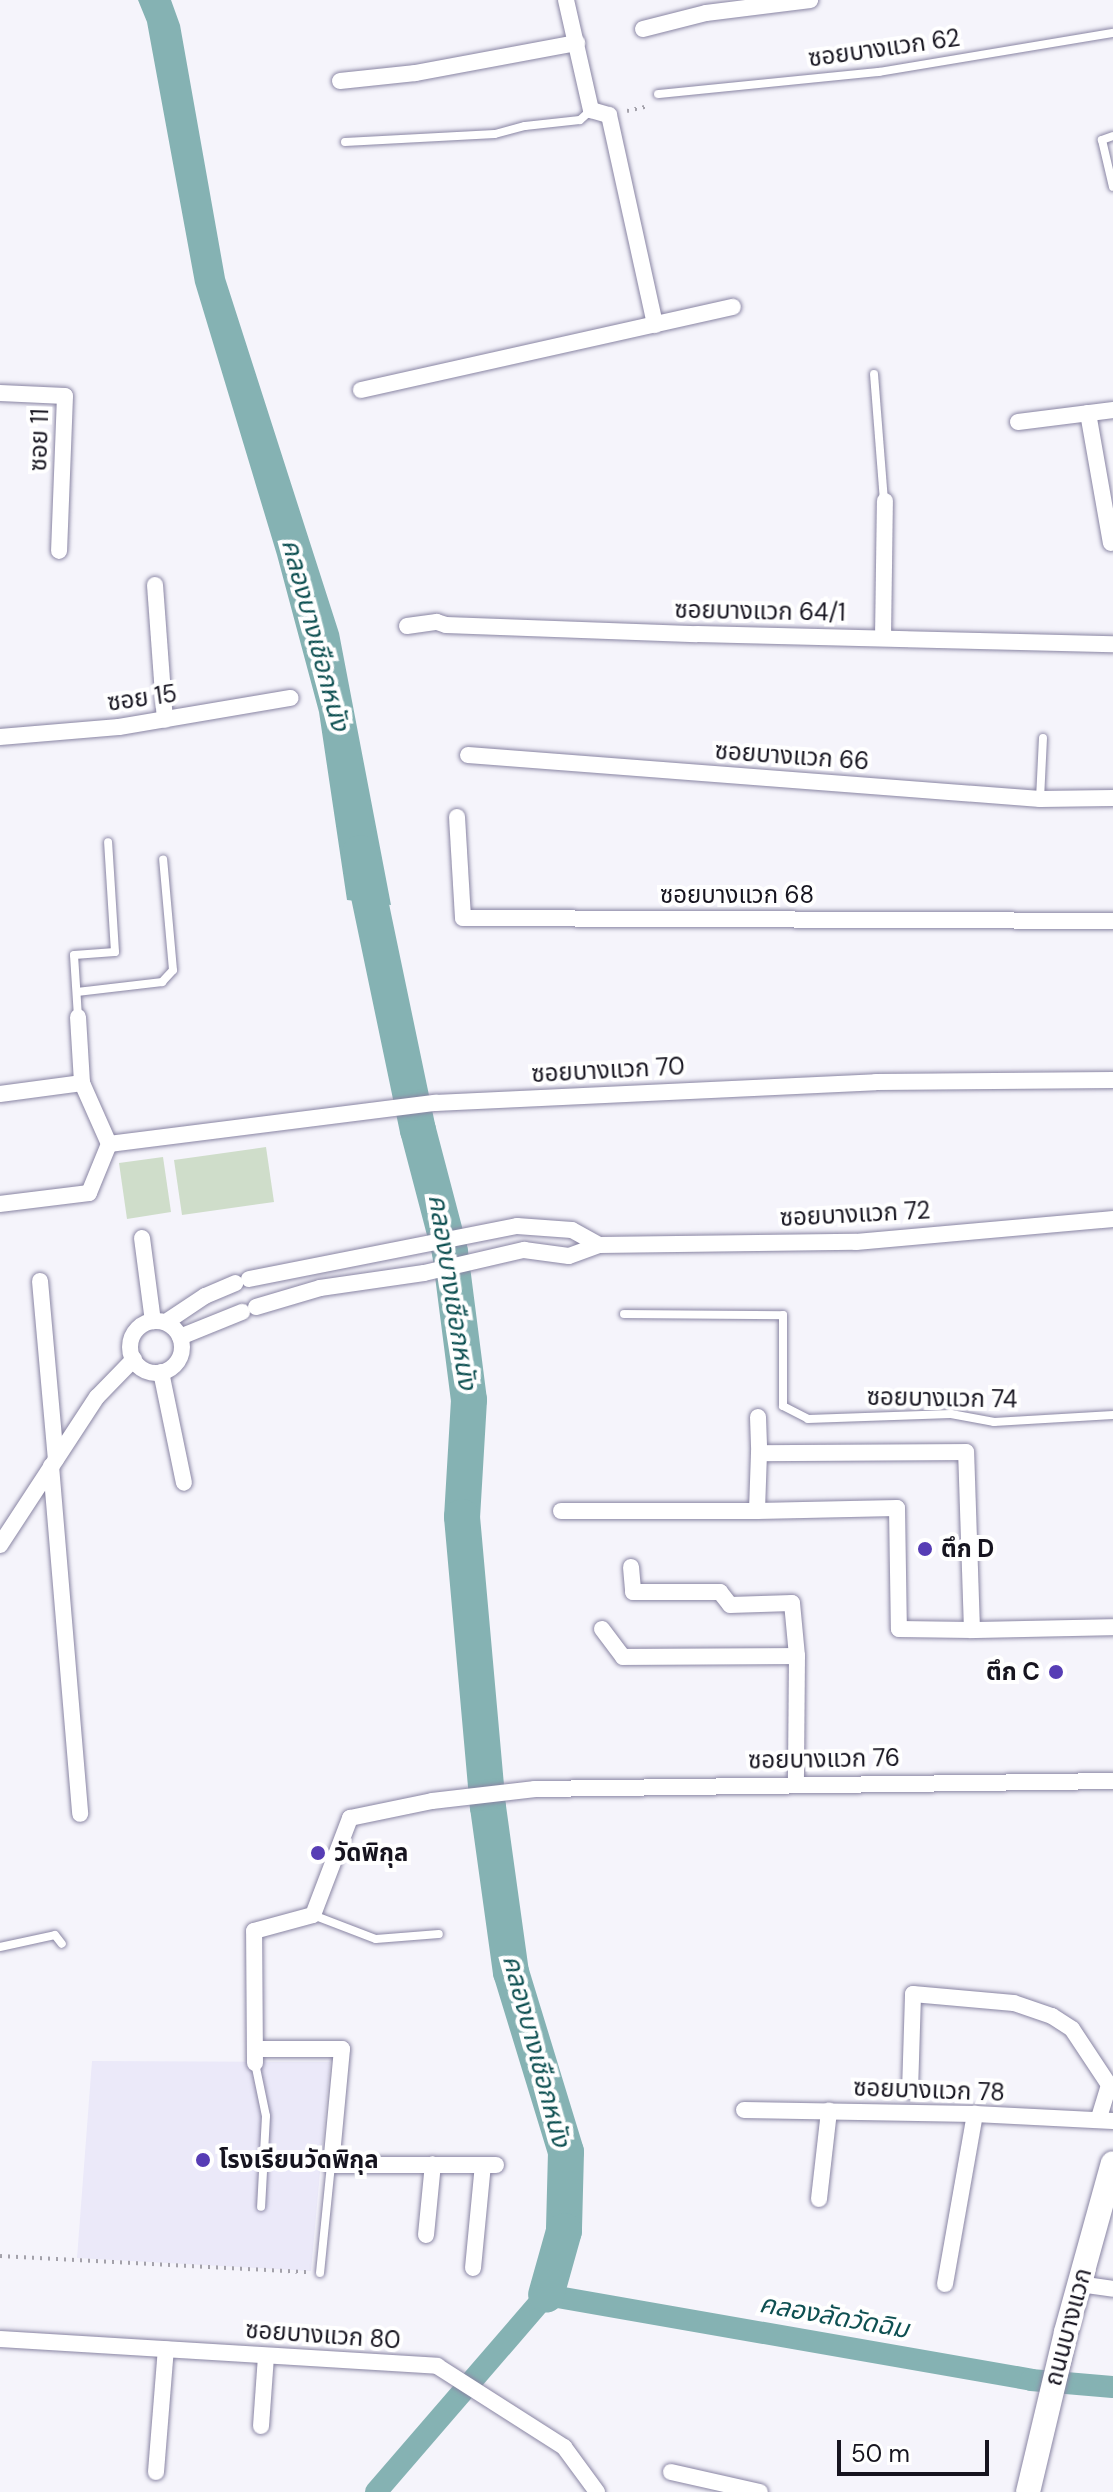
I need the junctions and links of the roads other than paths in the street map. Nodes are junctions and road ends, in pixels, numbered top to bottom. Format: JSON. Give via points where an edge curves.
{"nodes":[{"id":1,"x":566,"y":0,"type":"edge"},
{"id":2,"x":810,"y":0,"type":"edge"},
{"id":3,"x":643,"y":29,"type":"dead end"},
{"id":4,"x":1113,"y":33,"type":"edge"},
{"id":5,"x":577,"y":43,"type":"junction"},
{"id":6,"x":340,"y":81,"type":"dead end"},
{"id":7,"x":658,"y":94,"type":"road end"},
{"id":8,"x":591,"y":110,"type":"junction"},
{"id":9,"x":1113,"y":136,"type":"edge"},
{"id":10,"x":345,"y":142,"type":"dead end"},
{"id":11,"x":1113,"y":187,"type":"edge"},
{"id":12,"x":733,"y":307,"type":"dead end"},
{"id":13,"x":655,"y":325,"type":"junction"},
{"id":14,"x":874,"y":374,"type":"dead end"},
{"id":15,"x":361,"y":390,"type":"dead end"},
{"id":16,"x":0,"y":393,"type":"edge"},
{"id":17,"x":1113,"y":410,"type":"edge"},
{"id":18,"x":1088,"y":413,"type":"junction"},
{"id":19,"x":1018,"y":422,"type":"dead end"},
{"id":20,"x":885,"y":501,"type":"joint"},
{"id":21,"x":1111,"y":543,"type":"dead end"},
{"id":22,"x":59,"y":551,"type":"dead end"},
{"id":23,"x":155,"y":585,"type":"dead end"},
{"id":24,"x":407,"y":626,"type":"dead end"},
{"id":25,"x":883,"y":638,"type":"junction"},
{"id":26,"x":1113,"y":644,"type":"edge"},
{"id":27,"x":291,"y":698,"type":"dead end"},
{"id":28,"x":165,"y":720,"type":"junction"},
{"id":29,"x":0,"y":737,"type":"edge"},
{"id":30,"x":1043,"y":738,"type":"dead end"},
{"id":31,"x":468,"y":755,"type":"dead end"},
{"id":32,"x":1113,"y":798,"type":"edge"},
{"id":33,"x":1040,"y":799,"type":"junction"},
{"id":34,"x":457,"y":817,"type":"dead end"},
{"id":35,"x":108,"y":842,"type":"dead end"},
{"id":36,"x":163,"y":859,"type":"dead end"},
{"id":37,"x":1113,"y":921,"type":"edge"},
{"id":38,"x":77,"y":992,"type":"junction"},
{"id":39,"x":78,"y":1017,"type":"joint"},
{"id":40,"x":1113,"y":1080,"type":"edge"},
{"id":41,"x":82,"y":1083,"type":"junction"},
{"id":42,"x":0,"y":1094,"type":"edge"},
{"id":43,"x":109,"y":1144,"type":"junction"},
{"id":44,"x":0,"y":1204,"type":"edge"},
{"id":45,"x":1113,"y":1219,"type":"edge"},
{"id":46,"x":142,"y":1238,"type":"dead end"},
{"id":47,"x":599,"y":1245,"type":"junction"},
{"id":48,"x":40,"y":1281,"type":"dead end"},
{"id":49,"x":624,"y":1314,"type":"dead end"},
{"id":50,"x":160,"y":1322,"type":"junction"},
{"id":51,"x":180,"y":1337,"type":"junction"},
{"id":52,"x":134,"y":1359,"type":"junction"},
{"id":53,"x":161,"y":1372,"type":"junction"},
{"id":54,"x":1113,"y":1415,"type":"edge"},
{"id":55,"x":758,"y":1425,"type":"dead end"},
{"id":56,"x":759,"y":1453,"type":"junction"},
{"id":57,"x":54,"y":1463,"type":"junction"},
{"id":58,"x":184,"y":1483,"type":"dead end"},
{"id":59,"x":561,"y":1511,"type":"dead end"},
{"id":60,"x":757,"y":1511,"type":"junction"},
{"id":61,"x":0,"y":1545,"type":"edge"},
{"id":62,"x":631,"y":1567,"type":"dead end"},
{"id":63,"x":1113,"y":1627,"type":"edge"},
{"id":64,"x":602,"y":1629,"type":"dead end"},
{"id":65,"x":972,"y":1630,"type":"junction"},
{"id":66,"x":797,"y":1656,"type":"junction"},
{"id":67,"x":1113,"y":1781,"type":"edge"},
{"id":68,"x":796,"y":1783,"type":"junction"},
{"id":69,"x":80,"y":1814,"type":"dead end"},
{"id":70,"x":313,"y":1915,"type":"junction"},
{"id":71,"x":439,"y":1934,"type":"dead end"},
{"id":72,"x":62,"y":1944,"type":"dead end"},
{"id":73,"x":0,"y":1947,"type":"edge"},
{"id":74,"x":255,"y":2056,"type":"junction"},
{"id":75,"x":910,"y":2091,"type":"dead end"},
{"id":76,"x":744,"y":2110,"type":"dead end"},
{"id":77,"x":829,"y":2111,"type":"junction"},
{"id":78,"x":975,"y":2114,"type":"junction"},
{"id":79,"x":1106,"y":2120,"type":"edge"},
{"id":80,"x":1113,"y":2163,"type":"edge"},
{"id":81,"x":433,"y":2164,"type":"junction"},
{"id":82,"x":331,"y":2165,"type":"junction"},
{"id":83,"x":819,"y":2199,"type":"dead end"},
{"id":84,"x":261,"y":2207,"type":"dead end"},
{"id":85,"x":426,"y":2235,"type":"dead end"},
{"id":86,"x":473,"y":2268,"type":"dead end"},
{"id":87,"x":320,"y":2273,"type":"road end"},
{"id":88,"x":945,"y":2284,"type":"dead end"},
{"id":89,"x":1079,"y":2284,"type":"junction"},
{"id":90,"x":1113,"y":2289,"type":"edge"},
{"id":91,"x":0,"y":2339,"type":"edge"},
{"id":92,"x":166,"y":2349,"type":"junction"},
{"id":93,"x":266,"y":2356,"type":"junction"},
{"id":94,"x":261,"y":2426,"type":"dead end"},
{"id":95,"x":156,"y":2472,"type":"dead end"},
{"id":96,"x":671,"y":2472,"type":"dead end"},
{"id":97,"x":589,"y":2489,"type":"edge"},
{"id":98,"x":760,"y":2492,"type":"edge"},
{"id":99,"x":1028,"y":2492,"type":"edge"}],
"edges":[{"from":1,"to":5,"type":"street"},
{"from":2,"to":3,"type":"street","via":[[706,13]]},
{"from":4,"to":7,"type":"lane","name":"ซอยบางแวก 62","via":[[879,72]]},
{"from":5,"to":6,"type":"street","via":[[416,73]]},
{"from":5,"to":8,"type":"street"},
{"from":8,"to":10,"type":"lane","via":[[580,120],[495,134]]},
{"from":8,"to":13,"type":"street","via":[[609,115]]},
{"from":9,"to":11,"type":"lane","via":[[1102,140]]},
{"from":12,"to":13,"type":"street"},
{"from":13,"to":15,"type":"street"},
{"from":14,"to":20,"type":"lane"},
{"from":16,"to":22,"type":"street","name":"ซอย 11","via":[[65,396]]},
{"from":17,"to":18,"type":"street"},
{"from":18,"to":19,"type":"street"},
{"from":18,"to":21,"type":"street"},
{"from":20,"to":25,"type":"street"},
{"from":23,"to":28,"type":"street"},
{"from":24,"to":25,"type":"street","name":"ซอยบางแวก 64/1","via":[[437,622]]},
{"from":25,"to":26,"type":"street","name":"ซอยบางแวก 64/1"},
{"from":27,"to":28,"type":"street","name":"ซอย 15"},
{"from":28,"to":29,"type":"street","name":"ซอย 15"},
{"from":30,"to":33,"type":"lane"},
{"from":31,"to":33,"type":"street","name":"ซอยบางแวก 66"},
{"from":32,"to":33,"type":"street","name":"ซอยบางแวก 66"},
{"from":34,"to":37,"type":"street","name":"ซอยบางแวก 68","via":[[463,918]]},
{"from":35,"to":38,"type":"lane","via":[[115,952],[74,955]]},
{"from":36,"to":38,"type":"lane","via":[[173,970],[162,982]]},
{"from":38,"to":39,"type":"lane"},
{"from":39,"to":41,"type":"street"},
{"from":40,"to":43,"type":"street","name":"ซอยบางแวก 70","via":[[876,1082],[435,1103]]},
{"from":41,"to":42,"type":"street"},
{"from":41,"to":43,"type":"street"},
{"from":43,"to":44,"type":"street","via":[[89,1193]]},
{"from":45,"to":47,"type":"street","name":"ซอยบางแวก 72","via":[[856,1242]]},
{"from":46,"to":50,"type":"street"},
{"from":47,"to":50,"type":"street","via":[[572,1230],[517,1226],[242,1281]]},
{"from":47,"to":51,"type":"street","via":[[569,1256],[524,1250],[424,1273],[320,1288]]},
{"from":48,"to":57,"type":"street"},
{"from":49,"to":54,"type":"lane","name":"ซอยบางแวก 74","via":[[783,1315],[783,1406],[808,1419],[951,1414],[994,1422]]},
{"from":50,"to":51,"type":"street"},
{"from":50,"to":52,"type":"street","via":[[142,1325],[132,1337]]},
{"from":51,"to":53,"type":"street","via":[[179,1360]]},
{"from":52,"to":53,"type":"street","via":[[148,1371]]},
{"from":52,"to":57,"type":"street","via":[[97,1397]]},
{"from":53,"to":58,"type":"street"},
{"from":55,"to":56,"type":"street"},
{"from":56,"to":60,"type":"street"},
{"from":56,"to":65,"type":"street","via":[[966,1452]]},
{"from":57,"to":61,"type":"street"},
{"from":57,"to":69,"type":"street"},
{"from":59,"to":60,"type":"street"},
{"from":60,"to":65,"type":"street","via":[[897,1508],[899,1629]]},
{"from":62,"to":66,"type":"street","via":[[633,1592],[720,1592],[730,1605],[792,1603]]},
{"from":63,"to":65,"type":"street"},
{"from":64,"to":66,"type":"street","via":[[623,1657]]},
{"from":66,"to":68,"type":"street"},
{"from":67,"to":68,"type":"street","name":"ซอยบางแวก 76"},
{"from":68,"to":70,"type":"street","name":"ซอยบางแวก 76","via":[[535,1789],[432,1801],[350,1818]]},
{"from":70,"to":71,"type":"lane","via":[[376,1939]]},
{"from":70,"to":74,"type":"street","via":[[254,1931]]},
{"from":72,"to":73,"type":"lane","via":[[55,1935]]},
{"from":74,"to":82,"type":"street","via":[[342,2049]]},
{"from":74,"to":84,"type":"lane","via":[[266,2116]]},
{"from":75,"to":79,"type":"street","via":[[913,1994],[1014,2003],[1072,2029],[1109,2085]]},
{"from":76,"to":77,"type":"street","name":"ซอยบางแวก 78"},
{"from":77,"to":78,"type":"street","name":"ซอยบางแวก 78"},
{"from":77,"to":83,"type":"street"},
{"from":78,"to":79,"type":"street","name":"ซอยบางแวก 78"},
{"from":78,"to":88,"type":"street"},
{"from":80,"to":89,"type":"main road","name":"ถนนบางแวก","via":[[1102,2228]]},
{"from":81,"to":82,"type":"street"},
{"from":81,"to":85,"type":"street"},
{"from":81,"to":86,"type":"street","via":[[489,2165]]},
{"from":82,"to":87,"type":"lane"},
{"from":89,"to":90,"type":"street"},
{"from":89,"to":99,"type":"main road","name":"ถนนบางแวก"},
{"from":91,"to":92,"type":"street","name":"ซอยบางแวก 80"},
{"from":92,"to":93,"type":"street","name":"ซอยบางแวก 80"},
{"from":92,"to":95,"type":"street"},
{"from":93,"to":94,"type":"street"},
{"from":93,"to":97,"type":"street","name":"ซอยบางแวก 80","via":[[437,2366],[564,2447],[578,2462]]},
{"from":96,"to":98,"type":"street"}]}
